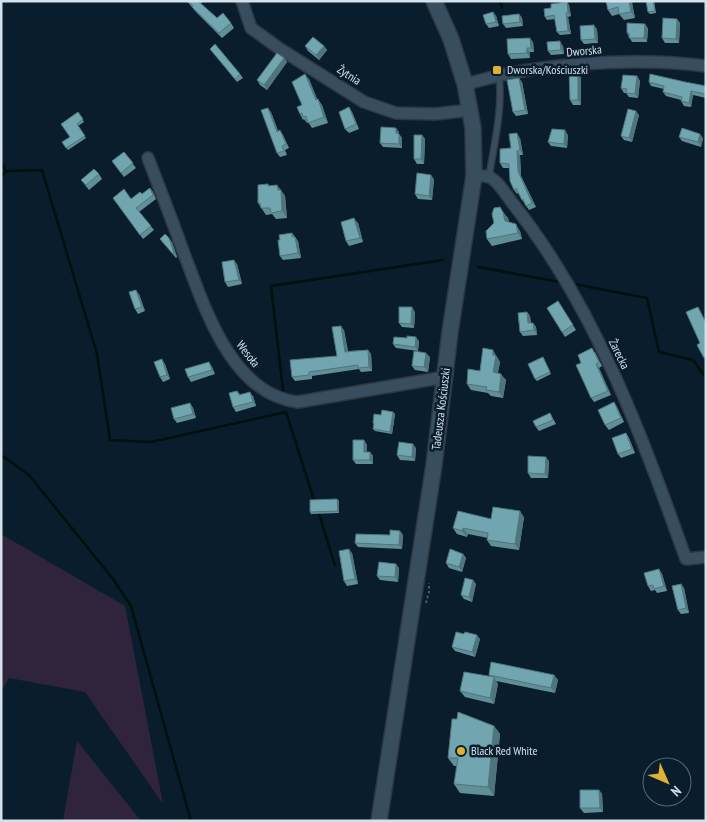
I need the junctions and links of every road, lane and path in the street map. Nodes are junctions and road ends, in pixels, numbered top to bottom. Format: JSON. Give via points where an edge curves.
{"nodes":[{"id":1,"x":242,"y":1,"type":"edge"},
{"id":2,"x":434,"y":1,"type":"edge"},
{"id":3,"x":706,"y":66,"type":"edge"},
{"id":4,"x":499,"y":76,"type":"junction"},
{"id":5,"x":465,"y":84,"type":"junction"},
{"id":6,"x":471,"y":110,"type":"junction"},
{"id":7,"x":148,"y":158,"type":"dead end"},
{"id":8,"x":474,"y":176,"type":"junction"},
{"id":9,"x":489,"y":177,"type":"junction"},
{"id":10,"x":445,"y":377,"type":"junction"},
{"id":11,"x":706,"y":557,"type":"edge"},
{"id":12,"x":379,"y":821,"type":"edge"}],
"edges":[{"from":1,"to":6,"type":"street","name":"Żytnia","via":[[251,28],[364,102],[396,113],[434,114]]},
{"from":2,"to":5,"type":"main road","name":"Tadeusza Kościuszki"},
{"from":3,"to":4,"type":"street","name":"Dworska","via":[[630,61]]},
{"from":4,"to":5,"type":"street","name":"Dworska"},
{"from":4,"to":9,"type":"lane"},
{"from":5,"to":6,"type":"main road","name":"Tadeusza Kościuszki"},
{"from":6,"to":8,"type":"main road","name":"Tadeusza Kościuszki"},
{"from":7,"to":10,"type":"street","name":"Wesoła","via":[[206,312],[229,355],[265,390],[298,402]]},
{"from":8,"to":9,"type":"street"},
{"from":8,"to":10,"type":"main road","name":"Tadeusza Kościuszki"},
{"from":9,"to":11,"type":"street","name":"Żarecka","via":[[525,219],[566,280],[606,357],[649,454],[686,559]]},
{"from":10,"to":12,"type":"main road","name":"Tadeusza Kościuszki"}]}
